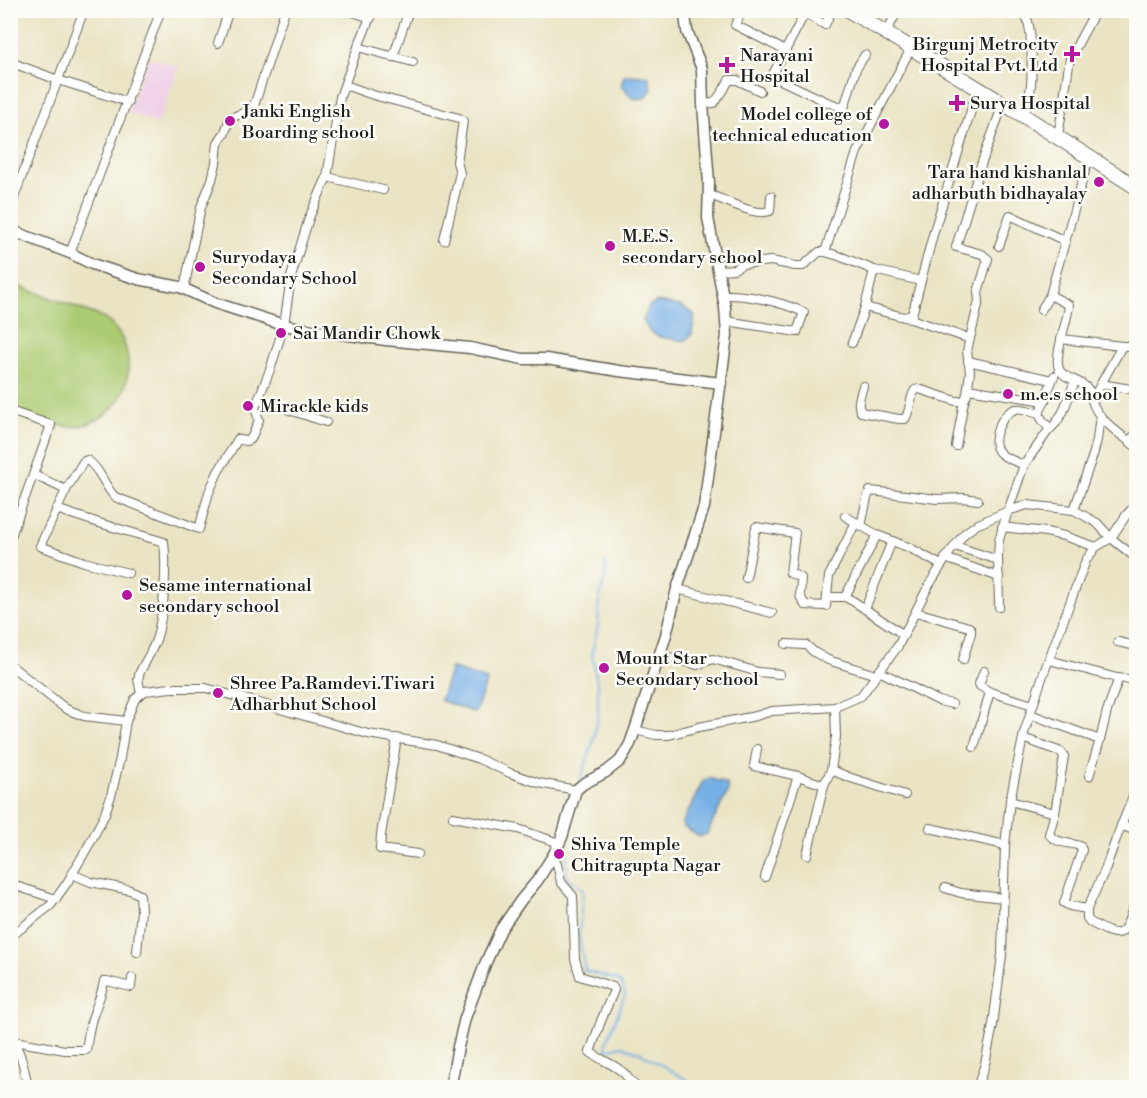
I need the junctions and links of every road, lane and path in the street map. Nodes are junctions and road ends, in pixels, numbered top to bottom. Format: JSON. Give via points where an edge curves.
{"nodes":[{"id":1,"x":14,"y":10,"type":"edge"},
{"id":2,"x":84,"y":10,"type":"edge"},
{"id":3,"x":161,"y":10,"type":"edge"},
{"id":4,"x":229,"y":10,"type":"edge"},
{"id":5,"x":285,"y":10,"type":"edge"},
{"id":6,"x":347,"y":10,"type":"edge"},
{"id":7,"x":409,"y":10,"type":"edge"},
{"id":8,"x":674,"y":10,"type":"edge"},
{"id":9,"x":743,"y":10,"type":"edge"},
{"id":10,"x":832,"y":10,"type":"edge"},
{"id":11,"x":848,"y":10,"type":"edge"},
{"id":12,"x":898,"y":10,"type":"edge"},
{"id":13,"x":1019,"y":10,"type":"edge"},
{"id":14,"x":1096,"y":10,"type":"edge"},
{"id":15,"x":803,"y":12,"type":"edge"},
{"id":16,"x":686,"y":13,"type":"edge"},
{"id":17,"x":372,"y":14,"type":"edge"},
{"id":18,"x":10,"y":19,"type":"edge"},
{"id":19,"x":886,"y":33,"type":"junction"},
{"id":20,"x":218,"y":43,"type":"dead end"},
{"id":21,"x":358,"y":47,"type":"junction"},
{"id":22,"x":911,"y":48,"type":"junction"},
{"id":23,"x":786,"y":51,"type":"junction"},
{"id":24,"x":865,"y":55,"type":"dead end"},
{"id":25,"x":393,"y":57,"type":"junction"},
{"id":26,"x":10,"y":62,"type":"edge"},
{"id":27,"x":413,"y":62,"type":"dead end"},
{"id":28,"x":58,"y":80,"type":"junction"},
{"id":29,"x":345,"y":85,"type":"junction"},
{"id":30,"x":978,"y":88,"type":"junction"},
{"id":31,"x":760,"y":92,"type":"dead end"},
{"id":32,"x":128,"y":102,"type":"junction"},
{"id":33,"x":703,"y":104,"type":"junction"},
{"id":34,"x":1003,"y":104,"type":"junction"},
{"id":35,"x":1024,"y":116,"type":"junction"},
{"id":36,"x":1058,"y":137,"type":"junction"},
{"id":37,"x":1089,"y":157,"type":"junction"},
{"id":38,"x":327,"y":177,"type":"junction"},
{"id":39,"x":1137,"y":187,"type":"edge"},
{"id":40,"x":383,"y":190,"type":"dead end"},
{"id":41,"x":708,"y":195,"type":"junction"},
{"id":42,"x":771,"y":196,"type":"dead end"},
{"id":43,"x":10,"y":208,"type":"edge"},
{"id":44,"x":10,"y":230,"type":"edge"},
{"id":45,"x":444,"y":240,"type":"dead end"},
{"id":46,"x":1065,"y":241,"type":"junction"},
{"id":47,"x":999,"y":246,"type":"dead end"},
{"id":48,"x":825,"y":252,"type":"junction"},
{"id":49,"x":70,"y":253,"type":"junction"},
{"id":50,"x":718,"y":270,"type":"junction"},
{"id":51,"x":874,"y":270,"type":"junction"},
{"id":52,"x":921,"y":281,"type":"junction"},
{"id":53,"x":184,"y":289,"type":"junction"},
{"id":54,"x":723,"y":295,"type":"junction"},
{"id":55,"x":1050,"y":295,"type":"junction"},
{"id":56,"x":865,"y":307,"type":"junction"},
{"id":57,"x":1041,"y":310,"type":"dead end"},
{"id":58,"x":903,"y":317,"type":"junction"},
{"id":59,"x":726,"y":321,"type":"junction"},
{"id":60,"x":284,"y":325,"type":"junction"},
{"id":61,"x":970,"y":339,"type":"junction"},
{"id":62,"x":1061,"y":339,"type":"junction"},
{"id":63,"x":852,"y":344,"type":"dead end"},
{"id":64,"x":1122,"y":346,"type":"junction"},
{"id":65,"x":1137,"y":346,"type":"edge"},
{"id":66,"x":968,"y":361,"type":"junction"},
{"id":67,"x":1059,"y":369,"type":"junction"},
{"id":68,"x":1052,"y":380,"type":"junction"},
{"id":69,"x":1075,"y":381,"type":"junction"},
{"id":70,"x":721,"y":383,"type":"junction"},
{"id":71,"x":1101,"y":384,"type":"junction"},
{"id":72,"x":863,"y":386,"type":"dead end"},
{"id":73,"x":968,"y":389,"type":"junction"},
{"id":74,"x":1137,"y":390,"type":"edge"},
{"id":75,"x":259,"y":400,"type":"junction"},
{"id":76,"x":964,"y":401,"type":"junction"},
{"id":77,"x":1091,"y":401,"type":"junction"},
{"id":78,"x":1045,"y":402,"type":"junction"},
{"id":79,"x":10,"y":411,"type":"edge"},
{"id":80,"x":1039,"y":414,"type":"junction"},
{"id":81,"x":1100,"y":415,"type":"junction"},
{"id":82,"x":326,"y":422,"type":"dead end"},
{"id":83,"x":1050,"y":429,"type":"junction"},
{"id":84,"x":1134,"y":435,"type":"edge"},
{"id":85,"x":956,"y":446,"type":"dead end"},
{"id":86,"x":1137,"y":447,"type":"edge"},
{"id":87,"x":1024,"y":465,"type":"junction"},
{"id":88,"x":34,"y":474,"type":"junction"},
{"id":89,"x":66,"y":490,"type":"junction"},
{"id":90,"x":978,"y":500,"type":"dead end"},
{"id":91,"x":1137,"y":505,"type":"edge"},
{"id":92,"x":56,"y":509,"type":"junction"},
{"id":93,"x":1074,"y":510,"type":"junction"},
{"id":94,"x":1008,"y":511,"type":"junction"},
{"id":95,"x":845,"y":516,"type":"dead end"},
{"id":96,"x":859,"y":524,"type":"junction"},
{"id":97,"x":1002,"y":527,"type":"junction"},
{"id":98,"x":877,"y":535,"type":"junction"},
{"id":99,"x":1112,"y":538,"type":"junction"},
{"id":100,"x":10,"y":539,"type":"edge"},
{"id":101,"x":892,"y":541,"type":"junction"},
{"id":102,"x":955,"y":546,"type":"junction"},
{"id":103,"x":1096,"y":547,"type":"junction"},
{"id":104,"x":1137,"y":558,"type":"edge"},
{"id":105,"x":998,"y":560,"type":"junction"},
{"id":106,"x":943,"y":562,"type":"junction"},
{"id":107,"x":128,"y":573,"type":"dead end"},
{"id":108,"x":999,"y":577,"type":"junction"},
{"id":109,"x":746,"y":578,"type":"dead end"},
{"id":110,"x":677,"y":589,"type":"junction"},
{"id":111,"x":827,"y":597,"type":"junction"},
{"id":112,"x":845,"y":597,"type":"junction"},
{"id":113,"x":999,"y":607,"type":"dead end"},
{"id":114,"x":865,"y":609,"type":"junction"},
{"id":115,"x":916,"y":612,"type":"junction"},
{"id":116,"x":772,"y":614,"type":"dead end"},
{"id":117,"x":904,"y":635,"type":"junction"},
{"id":118,"x":1118,"y":642,"type":"dead end"},
{"id":119,"x":786,"y":644,"type":"dead end"},
{"id":120,"x":1137,"y":646,"type":"edge"},
{"id":121,"x":659,"y":654,"type":"junction"},
{"id":122,"x":963,"y":660,"type":"dead end"},
{"id":123,"x":1049,"y":660,"type":"junction"},
{"id":124,"x":11,"y":668,"type":"edge"},
{"id":125,"x":984,"y":671,"type":"dead end"},
{"id":126,"x":878,"y":673,"type":"junction"},
{"id":127,"x":780,"y":674,"type":"dead end"},
{"id":128,"x":1117,"y":678,"type":"junction"},
{"id":129,"x":1137,"y":680,"type":"edge"},
{"id":130,"x":990,"y":692,"type":"junction"},
{"id":131,"x":141,"y":694,"type":"junction"},
{"id":132,"x":952,"y":704,"type":"dead end"},
{"id":133,"x":835,"y":707,"type":"junction"},
{"id":134,"x":1031,"y":710,"type":"junction"},
{"id":135,"x":126,"y":721,"type":"junction"},
{"id":136,"x":635,"y":730,"type":"junction"},
{"id":137,"x":397,"y":738,"type":"junction"},
{"id":138,"x":1023,"y":738,"type":"junction"},
{"id":139,"x":1100,"y":740,"type":"junction"},
{"id":140,"x":974,"y":747,"type":"dead end"},
{"id":141,"x":757,"y":749,"type":"dead end"},
{"id":142,"x":831,"y":770,"type":"junction"},
{"id":143,"x":1089,"y":776,"type":"dead end"},
{"id":144,"x":798,"y":777,"type":"junction"},
{"id":145,"x":824,"y":785,"type":"junction"},
{"id":146,"x":1136,"y":789,"type":"edge"},
{"id":147,"x":576,"y":790,"type":"junction"},
{"id":148,"x":905,"y":795,"type":"dead end"},
{"id":149,"x":1010,"y":801,"type":"junction"},
{"id":150,"x":1055,"y":813,"type":"junction"},
{"id":151,"x":453,"y":817,"type":"dead end"},
{"id":152,"x":1121,"y":825,"type":"junction"},
{"id":153,"x":930,"y":828,"type":"dead end"},
{"id":154,"x":1137,"y":831,"type":"edge"},
{"id":155,"x":559,"y":843,"type":"junction"},
{"id":156,"x":1005,"y":845,"type":"junction"},
{"id":157,"x":418,"y":854,"type":"dead end"},
{"id":158,"x":807,"y":855,"type":"dead end"},
{"id":159,"x":552,"y":857,"type":"junction"},
{"id":160,"x":72,"y":874,"type":"junction"},
{"id":161,"x":765,"y":877,"type":"dead end"},
{"id":162,"x":10,"y":884,"type":"edge"},
{"id":163,"x":945,"y":888,"type":"dead end"},
{"id":164,"x":1003,"y":898,"type":"junction"},
{"id":165,"x":56,"y":899,"type":"junction"},
{"id":166,"x":1137,"y":900,"type":"edge"},
{"id":167,"x":1087,"y":909,"type":"junction"},
{"id":168,"x":10,"y":937,"type":"edge"},
{"id":169,"x":137,"y":952,"type":"dead end"},
{"id":170,"x":132,"y":978,"type":"dead end"},
{"id":171,"x":12,"y":1039,"type":"edge"},
{"id":172,"x":28,"y":1088,"type":"edge"},
{"id":173,"x":450,"y":1088,"type":"edge"},
{"id":174,"x":639,"y":1088,"type":"edge"},
{"id":175,"x":977,"y":1088,"type":"edge"}],
"edges":[{"from":1,"to":18,"type":"street"},
{"from":2,"to":28,"type":"street"},
{"from":3,"to":32,"type":"street"},
{"from":4,"to":20,"type":"street"},
{"from":5,"to":53,"type":"street","via":[[254,106],[230,118],[218,143]]},
{"from":6,"to":17,"type":"street"},
{"from":7,"to":25,"type":"street"},
{"from":8,"to":16,"type":"street"},
{"from":9,"to":23,"type":"street","via":[[735,25]]},
{"from":10,"to":15,"type":"street","via":[[825,25]]},
{"from":11,"to":19,"type":"main road"},
{"from":12,"to":19,"type":"street"},
{"from":13,"to":35,"type":"street","via":[[1027,17],[1030,30],[1032,78]]},
{"from":14,"to":36,"type":"street","via":[[1070,58]]},
{"from":15,"to":23,"type":"street"},
{"from":16,"to":33,"type":"street","via":[[687,31],[702,69]]},
{"from":17,"to":21,"type":"street"},
{"from":19,"to":22,"type":"main road"},
{"from":21,"to":25,"type":"street"},
{"from":21,"to":29,"type":"street"},
{"from":22,"to":30,"type":"main road"},
{"from":22,"to":48,"type":"street","via":[[857,152]]},
{"from":23,"to":24,"type":"street","via":[[772,76],[844,108],[856,69]]},
{"from":25,"to":27,"type":"street"},
{"from":26,"to":28,"type":"street"},
{"from":28,"to":32,"type":"street"},
{"from":28,"to":43,"type":"street"},
{"from":29,"to":38,"type":"street"},
{"from":29,"to":45,"type":"street","via":[[463,121],[457,162],[460,173]]},
{"from":30,"to":34,"type":"main road"},
{"from":30,"to":52,"type":"street"},
{"from":31,"to":33,"type":"street","via":[[729,80],[714,103]]},
{"from":32,"to":49,"type":"street"},
{"from":33,"to":41,"type":"street"},
{"from":34,"to":35,"type":"main road"},
{"from":34,"to":61,"type":"street","via":[[956,247],[988,259]]},
{"from":35,"to":36,"type":"main road"},
{"from":36,"to":37,"type":"main road"},
{"from":37,"to":39,"type":"main road"},
{"from":37,"to":46,"type":"street"},
{"from":38,"to":40,"type":"street"},
{"from":38,"to":60,"type":"street","via":[[291,278]]},
{"from":41,"to":42,"type":"street","via":[[766,213],[770,211]]},
{"from":41,"to":50,"type":"street","via":[[708,218]]},
{"from":44,"to":49,"type":"street"},
{"from":46,"to":47,"type":"street","via":[[1010,215]]},
{"from":46,"to":55,"type":"street"},
{"from":48,"to":50,"type":"street","via":[[819,252],[803,266],[771,261]]},
{"from":48,"to":51,"type":"street"},
{"from":49,"to":53,"type":"street","via":[[138,279]]},
{"from":50,"to":54,"type":"street"},
{"from":51,"to":52,"type":"street"},
{"from":51,"to":56,"type":"street"},
{"from":52,"to":58,"type":"street","via":[[912,315]]},
{"from":53,"to":60,"type":"street"},
{"from":54,"to":59,"type":"street"},
{"from":54,"to":59,"type":"street","via":[[748,296],[804,312],[797,332]]},
{"from":55,"to":57,"type":"street"},
{"from":55,"to":62,"type":"street","via":[[1069,305]]},
{"from":56,"to":58,"type":"street"},
{"from":56,"to":63,"type":"street"},
{"from":58,"to":61,"type":"street"},
{"from":59,"to":70,"type":"street"},
{"from":60,"to":70,"type":"street"},
{"from":60,"to":75,"type":"street"},
{"from":61,"to":66,"type":"street"},
{"from":62,"to":64,"type":"street"},
{"from":62,"to":67,"type":"street"},
{"from":64,"to":65,"type":"street"},
{"from":64,"to":71,"type":"street"},
{"from":66,"to":68,"type":"street"},
{"from":66,"to":73,"type":"street"},
{"from":67,"to":68,"type":"street"},
{"from":67,"to":69,"type":"street"},
{"from":68,"to":78,"type":"street"},
{"from":69,"to":77,"type":"street","via":[[1091,393]]},
{"from":69,"to":83,"type":"street","via":[[1063,412]]},
{"from":70,"to":110,"type":"street","via":[[704,507]]},
{"from":71,"to":74,"type":"street"},
{"from":71,"to":77,"type":"street"},
{"from":72,"to":76,"type":"street","via":[[858,404],[861,412],[899,419],[907,416],[915,390]]},
{"from":73,"to":76,"type":"street"},
{"from":73,"to":78,"type":"street"},
{"from":75,"to":82,"type":"street"},
{"from":75,"to":89,"type":"street","via":[[255,408],[259,420],[251,439],[238,439],[219,472],[199,530],[115,498],[87,460]]},
{"from":76,"to":85,"type":"street"},
{"from":77,"to":81,"type":"street"},
{"from":78,"to":80,"type":"street"},
{"from":79,"to":88,"type":"street","via":[[51,425]]},
{"from":80,"to":83,"type":"street"},
{"from":80,"to":87,"type":"street","via":[[1016,409],[998,428],[998,451]]},
{"from":81,"to":84,"type":"street"},
{"from":81,"to":93,"type":"street","via":[[1094,452]]},
{"from":83,"to":87,"type":"street"},
{"from":84,"to":86,"type":"street"},
{"from":87,"to":94,"type":"street"},
{"from":88,"to":89,"type":"street"},
{"from":88,"to":100,"type":"street"},
{"from":89,"to":92,"type":"street"},
{"from":90,"to":96,"type":"street","via":[[937,500],[870,491]]},
{"from":91,"to":99,"type":"street"},
{"from":92,"to":107,"type":"street","via":[[40,546]]},
{"from":92,"to":131,"type":"street","via":[[164,542],[158,632],[138,679]]},
{"from":93,"to":94,"type":"street","via":[[1027,505]]},
{"from":93,"to":99,"type":"street","via":[[1097,523]]},
{"from":94,"to":97,"type":"street"},
{"from":94,"to":102,"type":"street","via":[[976,525]]},
{"from":95,"to":96,"type":"street"},
{"from":96,"to":98,"type":"street"},
{"from":96,"to":111,"type":"street","via":[[829,576]]},
{"from":97,"to":103,"type":"street","via":[[1046,532]]},
{"from":97,"to":105,"type":"street"},
{"from":98,"to":101,"type":"street"},
{"from":98,"to":112,"type":"street"},
{"from":99,"to":103,"type":"street"},
{"from":99,"to":104,"type":"street"},
{"from":101,"to":106,"type":"street"},
{"from":101,"to":114,"type":"street"},
{"from":102,"to":105,"type":"street"},
{"from":102,"to":106,"type":"street"},
{"from":103,"to":123,"type":"street","via":[[1086,560]]},
{"from":105,"to":108,"type":"street"},
{"from":106,"to":108,"type":"street"},
{"from":106,"to":115,"type":"street"},
{"from":108,"to":113,"type":"street"},
{"from":109,"to":111,"type":"street","via":[[756,527],[795,533],[790,573],[801,578],[800,596],[805,605],[826,606]]},
{"from":110,"to":116,"type":"street"},
{"from":110,"to":121,"type":"street"},
{"from":111,"to":112,"type":"street"},
{"from":112,"to":114,"type":"street"},
{"from":114,"to":117,"type":"street"},
{"from":115,"to":117,"type":"street"},
{"from":115,"to":122,"type":"street","via":[[971,629]]},
{"from":117,"to":126,"type":"street"},
{"from":118,"to":120,"type":"street"},
{"from":119,"to":126,"type":"street","via":[[806,645],[828,660]]},
{"from":121,"to":127,"type":"street","via":[[698,665],[712,659]]},
{"from":121,"to":136,"type":"street"},
{"from":123,"to":128,"type":"street"},
{"from":123,"to":134,"type":"street"},
{"from":124,"to":135,"type":"street","via":[[66,709],[84,717]]},
{"from":125,"to":130,"type":"street","via":[[979,684]]},
{"from":126,"to":132,"type":"street"},
{"from":126,"to":133,"type":"street","via":[[861,696]]},
{"from":128,"to":129,"type":"street"},
{"from":128,"to":139,"type":"street"},
{"from":130,"to":134,"type":"street"},
{"from":130,"to":140,"type":"street"},
{"from":131,"to":135,"type":"street"},
{"from":131,"to":137,"type":"street","via":[[171,688],[206,688],[333,725]]},
{"from":133,"to":136,"type":"street","via":[[772,711],[669,735]]},
{"from":133,"to":142,"type":"street"},
{"from":134,"to":138,"type":"street"},
{"from":134,"to":139,"type":"street"},
{"from":135,"to":160,"type":"street","via":[[104,816]]},
{"from":136,"to":147,"type":"street","via":[[621,760]]},
{"from":137,"to":147,"type":"street","via":[[437,745],[539,783]]},
{"from":137,"to":157,"type":"street","via":[[381,849]]},
{"from":138,"to":149,"type":"street"},
{"from":138,"to":150,"type":"street","via":[[1064,756]]},
{"from":139,"to":143,"type":"street"},
{"from":141,"to":144,"type":"street","via":[[754,766]]},
{"from":142,"to":145,"type":"street"},
{"from":142,"to":148,"type":"street"},
{"from":144,"to":145,"type":"street"},
{"from":144,"to":161,"type":"street"},
{"from":145,"to":158,"type":"street"},
{"from":146,"to":152,"type":"street"},
{"from":147,"to":155,"type":"street"},
{"from":149,"to":150,"type":"street"},
{"from":149,"to":156,"type":"street"},
{"from":150,"to":167,"type":"street","via":[[1050,837],[1082,850],[1064,903]]},
{"from":151,"to":155,"type":"street","via":[[518,829]]},
{"from":152,"to":154,"type":"street"},
{"from":152,"to":167,"type":"street"},
{"from":153,"to":156,"type":"street"},
{"from":155,"to":159,"type":"street"},
{"from":156,"to":164,"type":"street"},
{"from":159,"to":173,"type":"street","via":[[501,929],[486,962],[465,1018]]},
{"from":159,"to":174,"type":"street","via":[[561,882],[573,896],[575,959],[580,976],[614,990],[590,1052],[622,1071]]},
{"from":160,"to":165,"type":"street"},
{"from":160,"to":169,"type":"street","via":[[140,895]]},
{"from":162,"to":165,"type":"street"},
{"from":163,"to":164,"type":"street"},
{"from":164,"to":175,"type":"street","via":[[1002,956],[993,1025]]},
{"from":165,"to":168,"type":"street"},
{"from":166,"to":167,"type":"street","via":[[1124,930],[1115,934],[1090,922]]},
{"from":170,"to":171,"type":"street","via":[[131,987],[104,981],[86,1050],[65,1050]]},
{"from":171,"to":172,"type":"street"}]}
